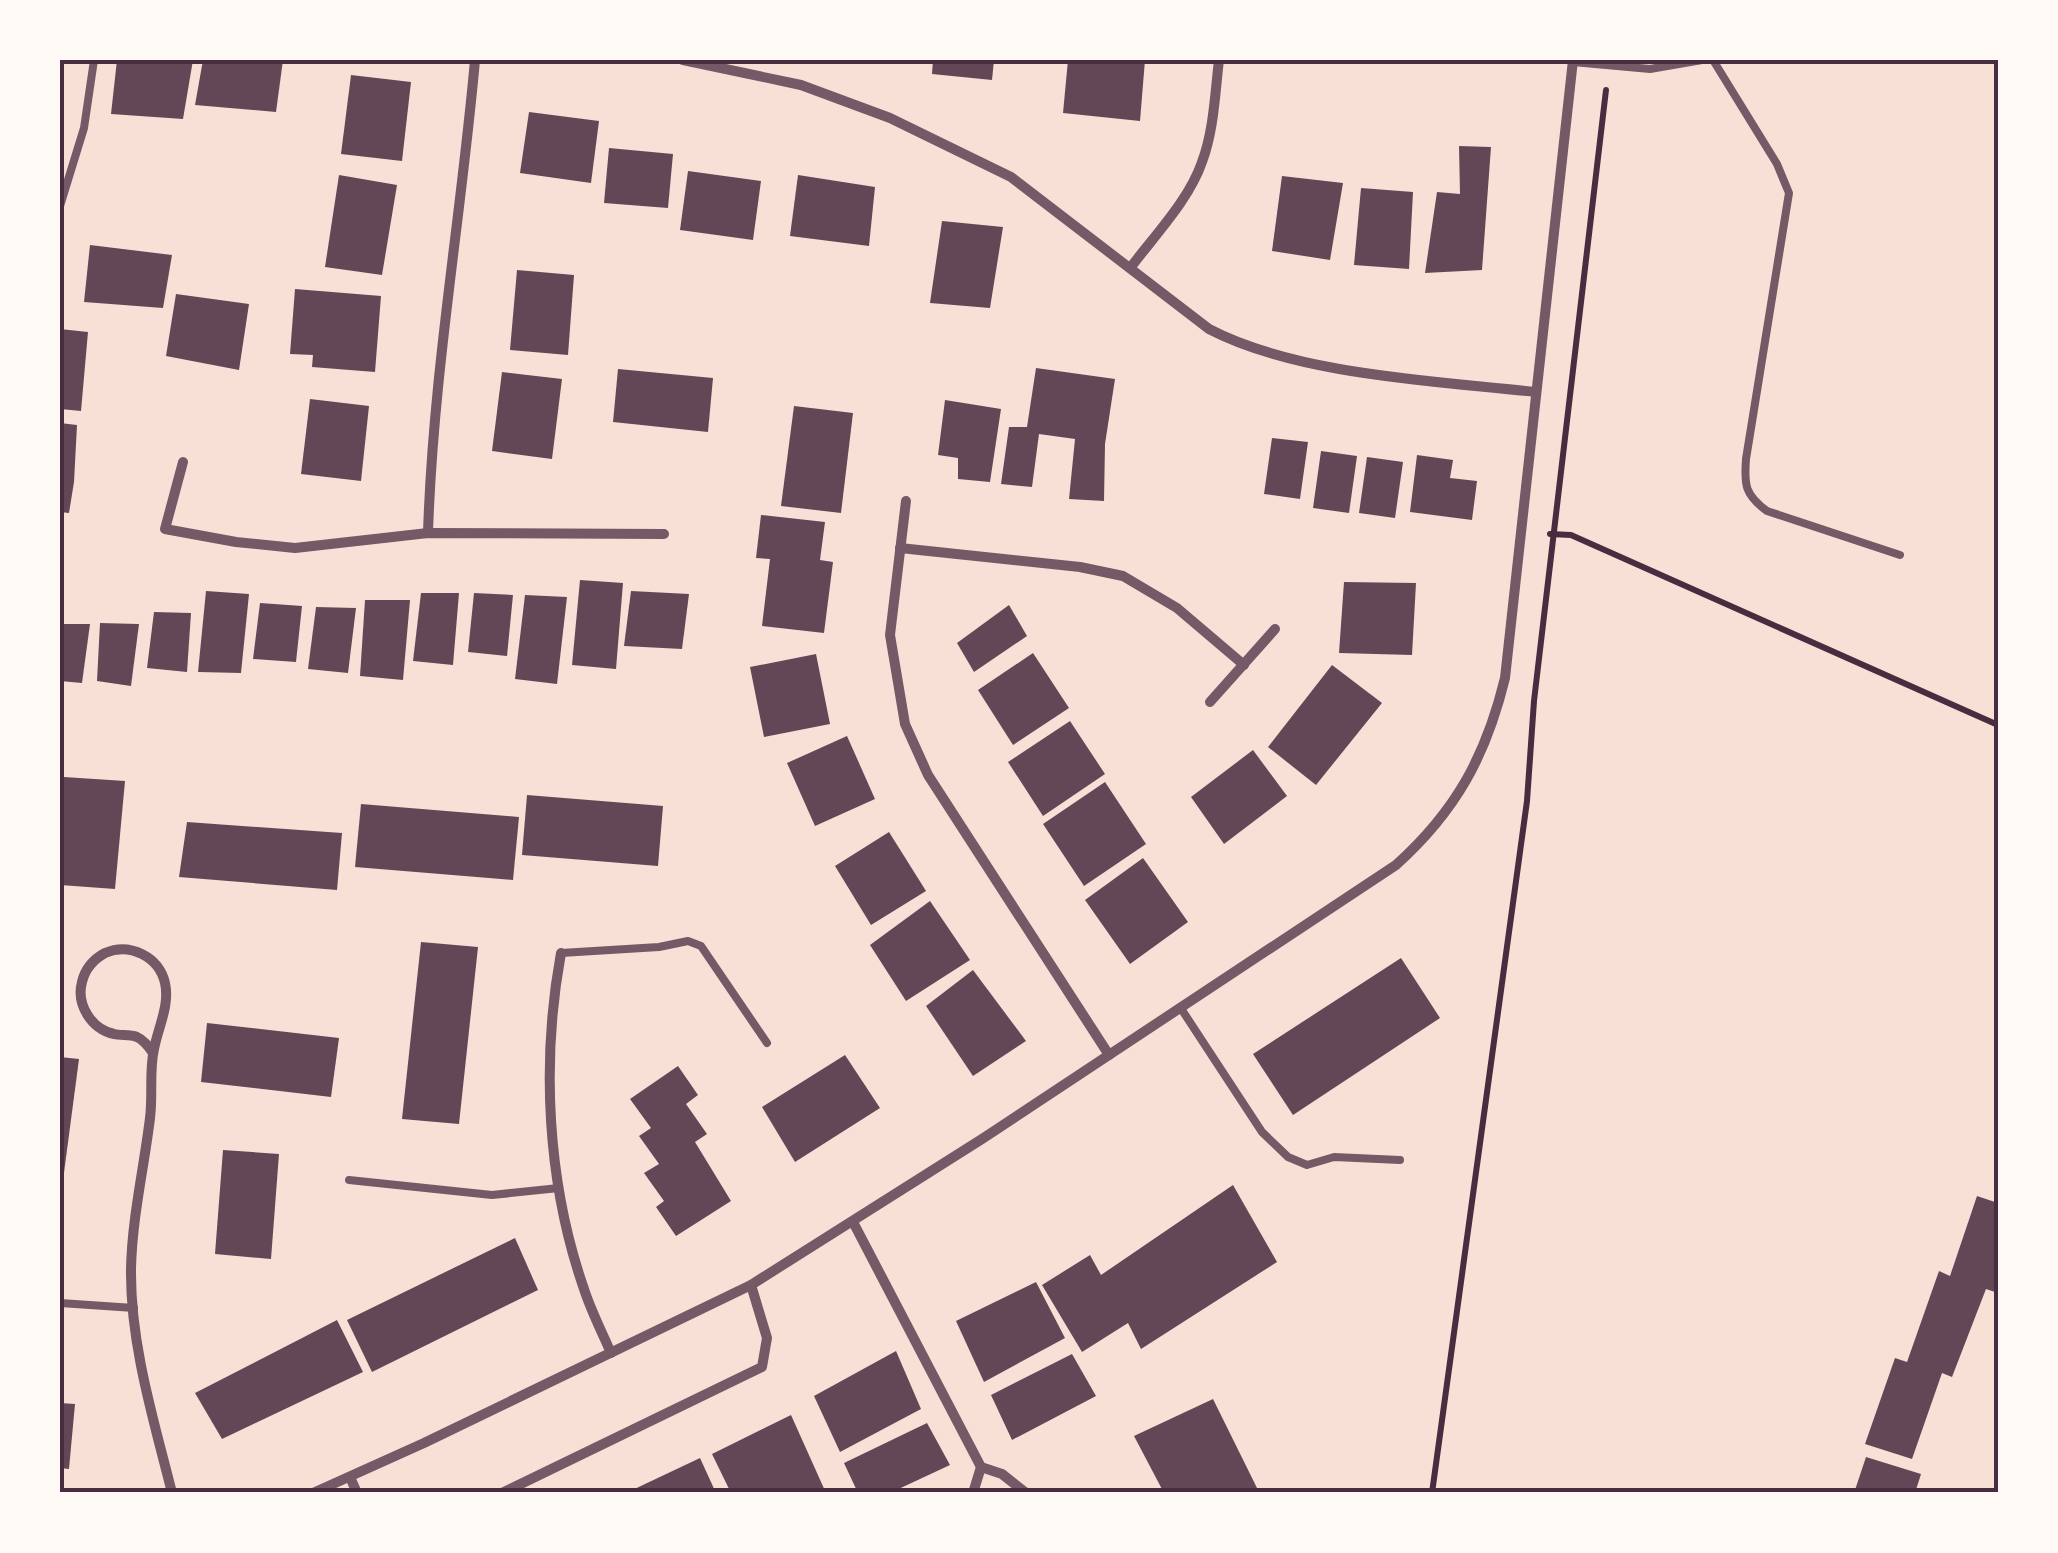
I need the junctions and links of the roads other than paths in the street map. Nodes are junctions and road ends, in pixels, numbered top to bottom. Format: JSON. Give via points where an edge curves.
{"nodes":[{"id":1,"x":94,"y":60,"type":"edge"},
{"id":2,"x":475,"y":60,"type":"edge"},
{"id":3,"x":683,"y":60,"type":"edge"},
{"id":4,"x":1220,"y":60,"type":"edge"},
{"id":5,"x":1702,"y":60,"type":"edge"},
{"id":6,"x":1713,"y":60,"type":"edge"},
{"id":7,"x":1573,"y":61,"type":"edge"},
{"id":8,"x":60,"y":206,"type":"edge"},
{"id":9,"x":1131,"y":267,"type":"junction"},
{"id":10,"x":1535,"y":392,"type":"junction"},
{"id":11,"x":183,"y":462,"type":"dead end"},
{"id":12,"x":906,"y":501,"type":"dead end"},
{"id":13,"x":428,"y":533,"type":"junction"},
{"id":14,"x":664,"y":534,"type":"dead end"},
{"id":15,"x":900,"y":548,"type":"junction"},
{"id":16,"x":1900,"y":555,"type":"dead end"},
{"id":17,"x":1275,"y":629,"type":"dead end"},
{"id":18,"x":1244,"y":665,"type":"junction"},
{"id":19,"x":1210,"y":702,"type":"dead end"},
{"id":20,"x":561,"y":952,"type":"joint"},
{"id":21,"x":1180,"y":1007,"type":"junction"},
{"id":22,"x":766,"y":1043,"type":"dead end"},
{"id":23,"x":153,"y":1053,"type":"junction"},
{"id":24,"x":1109,"y":1055,"type":"junction"},
{"id":25,"x":1400,"y":1160,"type":"dead end"},
{"id":26,"x":349,"y":1180,"type":"dead end"},
{"id":27,"x":559,"y":1188,"type":"junction"},
{"id":28,"x":854,"y":1222,"type":"junction"},
{"id":29,"x":751,"y":1285,"type":"junction"},
{"id":30,"x":60,"y":1303,"type":"edge"},
{"id":31,"x":134,"y":1308,"type":"junction"},
{"id":32,"x":611,"y":1353,"type":"junction"},
{"id":33,"x":982,"y":1467,"type":"junction"},
{"id":34,"x":350,"y":1478,"type":"junction"},
{"id":35,"x":172,"y":1493,"type":"edge"},
{"id":36,"x":313,"y":1493,"type":"edge"},
{"id":37,"x":357,"y":1493,"type":"edge"},
{"id":38,"x":502,"y":1493,"type":"edge"},
{"id":39,"x":972,"y":1493,"type":"edge"},
{"id":40,"x":1026,"y":1493,"type":"edge"}],
"edges":[{"from":1,"to":8,"type":"lane","via":[[84,128]]},
{"from":2,"to":13,"type":"street","via":[[430,458]]},
{"from":3,"to":9,"type":"street","via":[[801,85],[890,118],[1011,176]]},
{"from":4,"to":9,"type":"street","via":[[1202,165]]},
{"from":5,"to":7,"type":"lane","via":[[1650,69]]},
{"from":6,"to":16,"type":"lane","via":[[1789,194],[1744,487],[1767,511]]},
{"from":7,"to":10,"type":"street"},
{"from":9,"to":10,"type":"street","via":[[1210,329],[1265,353]]},
{"from":10,"to":21,"type":"street","via":[[1505,678],[1482,752],[1445,816],[1396,865]]},
{"from":11,"to":13,"type":"street","via":[[165,529],[295,548]]},
{"from":12,"to":15,"type":"street"},
{"from":13,"to":14,"type":"street"},
{"from":15,"to":18,"type":"street","via":[[1123,576],[1177,608]]},
{"from":15,"to":24,"type":"street","via":[[890,634],[898,698],[914,748]]},
{"from":17,"to":18,"type":"street"},
{"from":18,"to":19,"type":"street"},
{"from":20,"to":22,"type":"lane","via":[[688,941],[701,946]]},
{"from":20,"to":27,"type":"street","via":[[549,1066]]},
{"from":21,"to":24,"type":"street"},
{"from":21,"to":25,"type":"lane","via":[[1262,1132],[1288,1157],[1307,1164],[1334,1157]]},
{"from":23,"to":23,"type":"street","via":[[166,1000],[162,974],[144,954],[104,954],[84,976],[82,1005],[100,1029],[140,1038]]},
{"from":23,"to":31,"type":"street","via":[[131,1270]]},
{"from":24,"to":28,"type":"street"},
{"from":26,"to":27,"type":"lane","via":[[492,1195]]},
{"from":27,"to":32,"type":"street","via":[[584,1289]]},
{"from":28,"to":29,"type":"street"},
{"from":28,"to":33,"type":"street"},
{"from":29,"to":32,"type":"street"},
{"from":29,"to":38,"type":"street","via":[[767,1338],[762,1367]]},
{"from":30,"to":31,"type":"lane"},
{"from":31,"to":35,"type":"street"},
{"from":32,"to":34,"type":"street"},
{"from":33,"to":39,"type":"street"},
{"from":33,"to":40,"type":"street"},
{"from":34,"to":36,"type":"street"},
{"from":34,"to":37,"type":"street"}]}
